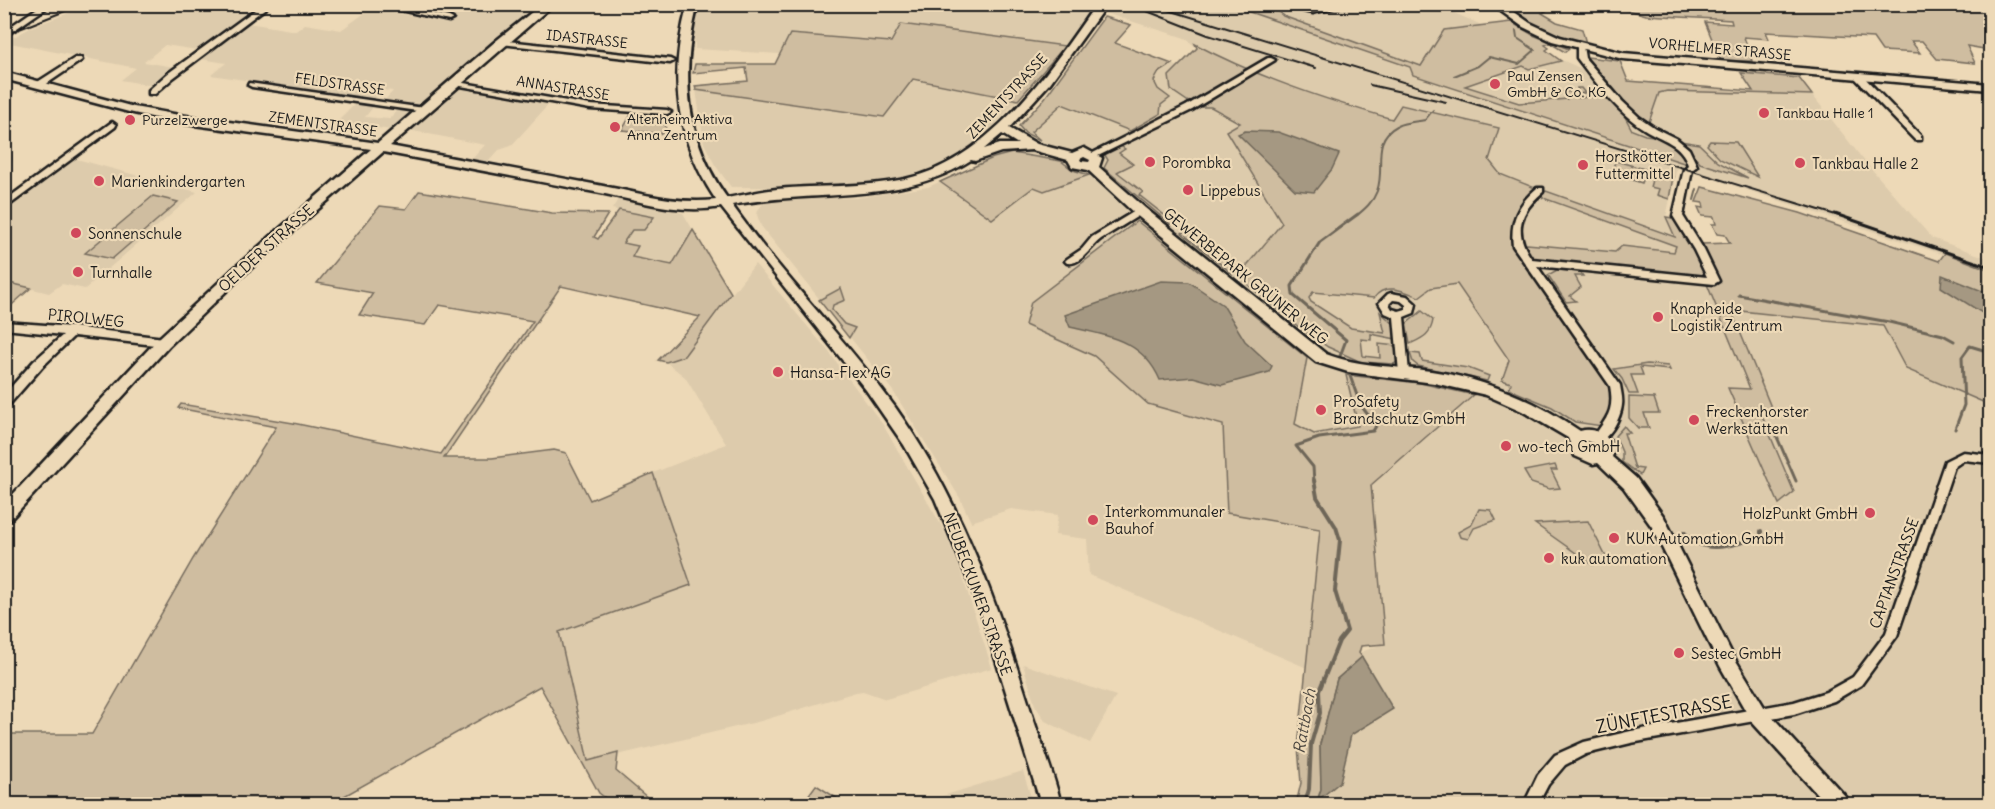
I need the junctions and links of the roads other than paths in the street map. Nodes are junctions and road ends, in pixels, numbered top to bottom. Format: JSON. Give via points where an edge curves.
{"nodes":[{"id":1,"x":49,"y":4,"type":"edge"},
{"id":2,"x":268,"y":4,"type":"edge"},
{"id":3,"x":377,"y":4,"type":"edge"},
{"id":4,"x":549,"y":4,"type":"edge"},
{"id":5,"x":693,"y":4,"type":"edge"},
{"id":6,"x":1102,"y":4,"type":"edge"},
{"id":7,"x":1276,"y":4,"type":"edge"},
{"id":8,"x":1344,"y":4,"type":"edge"},
{"id":9,"x":1496,"y":4,"type":"edge"},
{"id":10,"x":449,"y":20,"type":"dead end"},
{"id":11,"x":4,"y":35,"type":"edge"},
{"id":12,"x":501,"y":42,"type":"junction"},
{"id":13,"x":1580,"y":48,"type":"junction"},
{"id":14,"x":78,"y":60,"type":"dead end"},
{"id":15,"x":1271,"y":60,"type":"dead end"},
{"id":16,"x":669,"y":61,"type":"dead end"},
{"id":17,"x":4,"y":75,"type":"edge"},
{"id":18,"x":1858,"y":76,"type":"junction"},
{"id":19,"x":455,"y":83,"type":"junction"},
{"id":20,"x":39,"y":85,"type":"junction"},
{"id":21,"x":252,"y":85,"type":"dead end"},
{"id":22,"x":1990,"y":87,"type":"edge"},
{"id":23,"x":152,"y":92,"type":"dead end"},
{"id":24,"x":424,"y":110,"type":"junction"},
{"id":25,"x":668,"y":112,"type":"dead end"},
{"id":26,"x":112,"y":125,"type":"dead end"},
{"id":27,"x":997,"y":132,"type":"junction"},
{"id":28,"x":1918,"y":138,"type":"dead end"},
{"id":29,"x":1017,"y":146,"type":"junction"},
{"id":30,"x":1033,"y":147,"type":"junction"},
{"id":31,"x":380,"y":148,"type":"junction"},
{"id":32,"x":1092,"y":160,"type":"junction"},
{"id":33,"x":959,"y":164,"type":"junction"},
{"id":34,"x":1540,"y":190,"type":"dead end"},
{"id":35,"x":841,"y":191,"type":"junction"},
{"id":36,"x":768,"y":194,"type":"junction"},
{"id":37,"x":723,"y":198,"type":"junction"},
{"id":38,"x":4,"y":206,"type":"edge"},
{"id":39,"x":1140,"y":210,"type":"junction"},
{"id":40,"x":743,"y":228,"type":"junction"},
{"id":41,"x":1070,"y":261,"type":"dead end"},
{"id":42,"x":1528,"y":262,"type":"junction"},
{"id":43,"x":1399,"y":315,"type":"dead end"},
{"id":44,"x":4,"y":325,"type":"edge"},
{"id":45,"x":73,"y":331,"type":"junction"},
{"id":46,"x":164,"y":342,"type":"junction"},
{"id":47,"x":1404,"y":373,"type":"junction"},
{"id":48,"x":4,"y":403,"type":"edge"},
{"id":49,"x":1578,"y":437,"type":"junction"},
{"id":50,"x":1598,"y":438,"type":"junction"},
{"id":51,"x":1602,"y":457,"type":"junction"},
{"id":52,"x":1990,"y":459,"type":"edge"},
{"id":53,"x":4,"y":515,"type":"edge"},
{"id":54,"x":1759,"y":716,"type":"junction"},
{"id":55,"x":1051,"y":804,"type":"edge"},
{"id":56,"x":1531,"y":804,"type":"edge"},
{"id":57,"x":1839,"y":804,"type":"edge"}],
"edges":[{"from":1,"to":11,"type":"street"},
{"from":2,"to":23,"type":"street"},
{"from":3,"to":10,"type":"street"},
{"from":4,"to":12,"type":"street","name":"OELDER STRASSE"},
{"from":5,"to":37,"type":"street","name":"NEUBECKUMER STRASSE","via":[[681,60],[683,104],[697,155]]},
{"from":6,"to":27,"type":"street","name":"ZEMENTSTRASSE","via":[[1053,70]]},
{"from":7,"to":8,"type":"street","via":[[1313,11]]},
{"from":9,"to":13,"type":"street","name":"VORHELMER STRASSE","via":[[1541,34]]},
{"from":12,"to":16,"type":"street","name":"IDASTRASSE"},
{"from":12,"to":19,"type":"street","name":"OELDER STRASSE"},
{"from":13,"to":18,"type":"street","name":"VORHELMER STRASSE","via":[[1623,56]]},
{"from":13,"to":42,"type":"street","via":[[1581,58],[1623,107],[1646,127],[1677,142],[1692,157],[1693,166],[1688,169],[1678,216],[1714,281]]},
{"from":14,"to":20,"type":"street"},
{"from":15,"to":32,"type":"street"},
{"from":17,"to":20,"type":"street","name":"ZEMENTSTRASSE"},
{"from":18,"to":22,"type":"street","name":"VORHELMER STRASSE"},
{"from":18,"to":28,"type":"street"},
{"from":19,"to":24,"type":"street","name":"OELDER STRASSE"},
{"from":19,"to":25,"type":"street","name":"ANNASTRASSE","via":[[590,107]]},
{"from":20,"to":31,"type":"street","name":"ZEMENTSTRASSE","via":[[178,119]]},
{"from":21,"to":24,"type":"street","name":"FELDSTRASSE"},
{"from":24,"to":31,"type":"street","name":"OELDER STRASSE"},
{"from":26,"to":38,"type":"street"},
{"from":27,"to":29,"type":"street","name":"GEWERBEPARK GRÜNER WEG"},
{"from":27,"to":30,"type":"street","name":"GEWERBEPARK GRÜNER WEG"},
{"from":27,"to":33,"type":"street","name":"ZEMENTSTRASSE"},
{"from":29,"to":30,"type":"street","name":"GEWERBEPARK GRÜNER WEG"},
{"from":29,"to":33,"type":"street","name":"GEWERBEPARK GRÜNER WEG","via":[[987,151]]},
{"from":30,"to":32,"type":"street","name":"GEWERBEPARK GRÜNER WEG","via":[[1073,157],[1076,164]]},
{"from":31,"to":37,"type":"street","name":"ZEMENTSTRASSE","via":[[669,205],[694,207]]},
{"from":31,"to":46,"type":"street","name":"OELDER STRASSE"},
{"from":32,"to":39,"type":"street","name":"GEWERBEPARK GRÜNER WEG"},
{"from":33,"to":35,"type":"street","name":"ZEMENTSTRASSE","via":[[902,184]]},
{"from":34,"to":42,"type":"street","via":[[1528,199],[1515,228],[1518,246]]},
{"from":35,"to":36,"type":"street","name":"ZEMENTSTRASSE"},
{"from":35,"to":37,"type":"street","name":"ZEMENTSTRASSE","via":[[758,189]]},
{"from":36,"to":37,"type":"street","name":"ZEMENTSTRASSE"},
{"from":36,"to":40,"type":"street","via":[[748,204]]},
{"from":37,"to":40,"type":"street","name":"NEUBECKUMER STRASSE"},
{"from":39,"to":41,"type":"street","name":"GEWERBEPARK GRÜNER WEG","via":[[1095,239]]},
{"from":39,"to":47,"type":"street","name":"GEWERBEPARK GRÜNER WEG","via":[[1321,358],[1346,367]]},
{"from":40,"to":55,"type":"street","name":"NEUBECKUMER STRASSE","via":[[884,403],[942,497],[965,549]]},
{"from":42,"to":50,"type":"street","via":[[1615,385],[1616,417]]},
{"from":43,"to":47,"type":"street"},
{"from":44,"to":45,"type":"street","name":"PIROLWEG"},
{"from":45,"to":46,"type":"street","name":"PIROLWEG"},
{"from":45,"to":48,"type":"street"},
{"from":46,"to":53,"type":"street","name":"OELDER STRASSE"},
{"from":47,"to":49,"type":"street","name":"GEWERBEPARK GRÜNER WEG","via":[[1488,390],[1520,402]]},
{"from":49,"to":50,"type":"street"},
{"from":49,"to":51,"type":"street","via":[[1575,443],[1580,452]]},
{"from":50,"to":51,"type":"street","via":[[1607,448]]},
{"from":51,"to":54,"type":"street","via":[[1630,483],[1658,522],[1721,650]]},
{"from":52,"to":54,"type":"street","name":"CAPTANSTRASSE","via":[[1963,456],[1950,465],[1891,636],[1857,681],[1829,697]]},
{"from":54,"to":56,"type":"street","name":"ZÜNFTESTRASSE","via":[[1631,736],[1584,748],[1560,760],[1543,780]]},
{"from":54,"to":57,"type":"street"}]}
